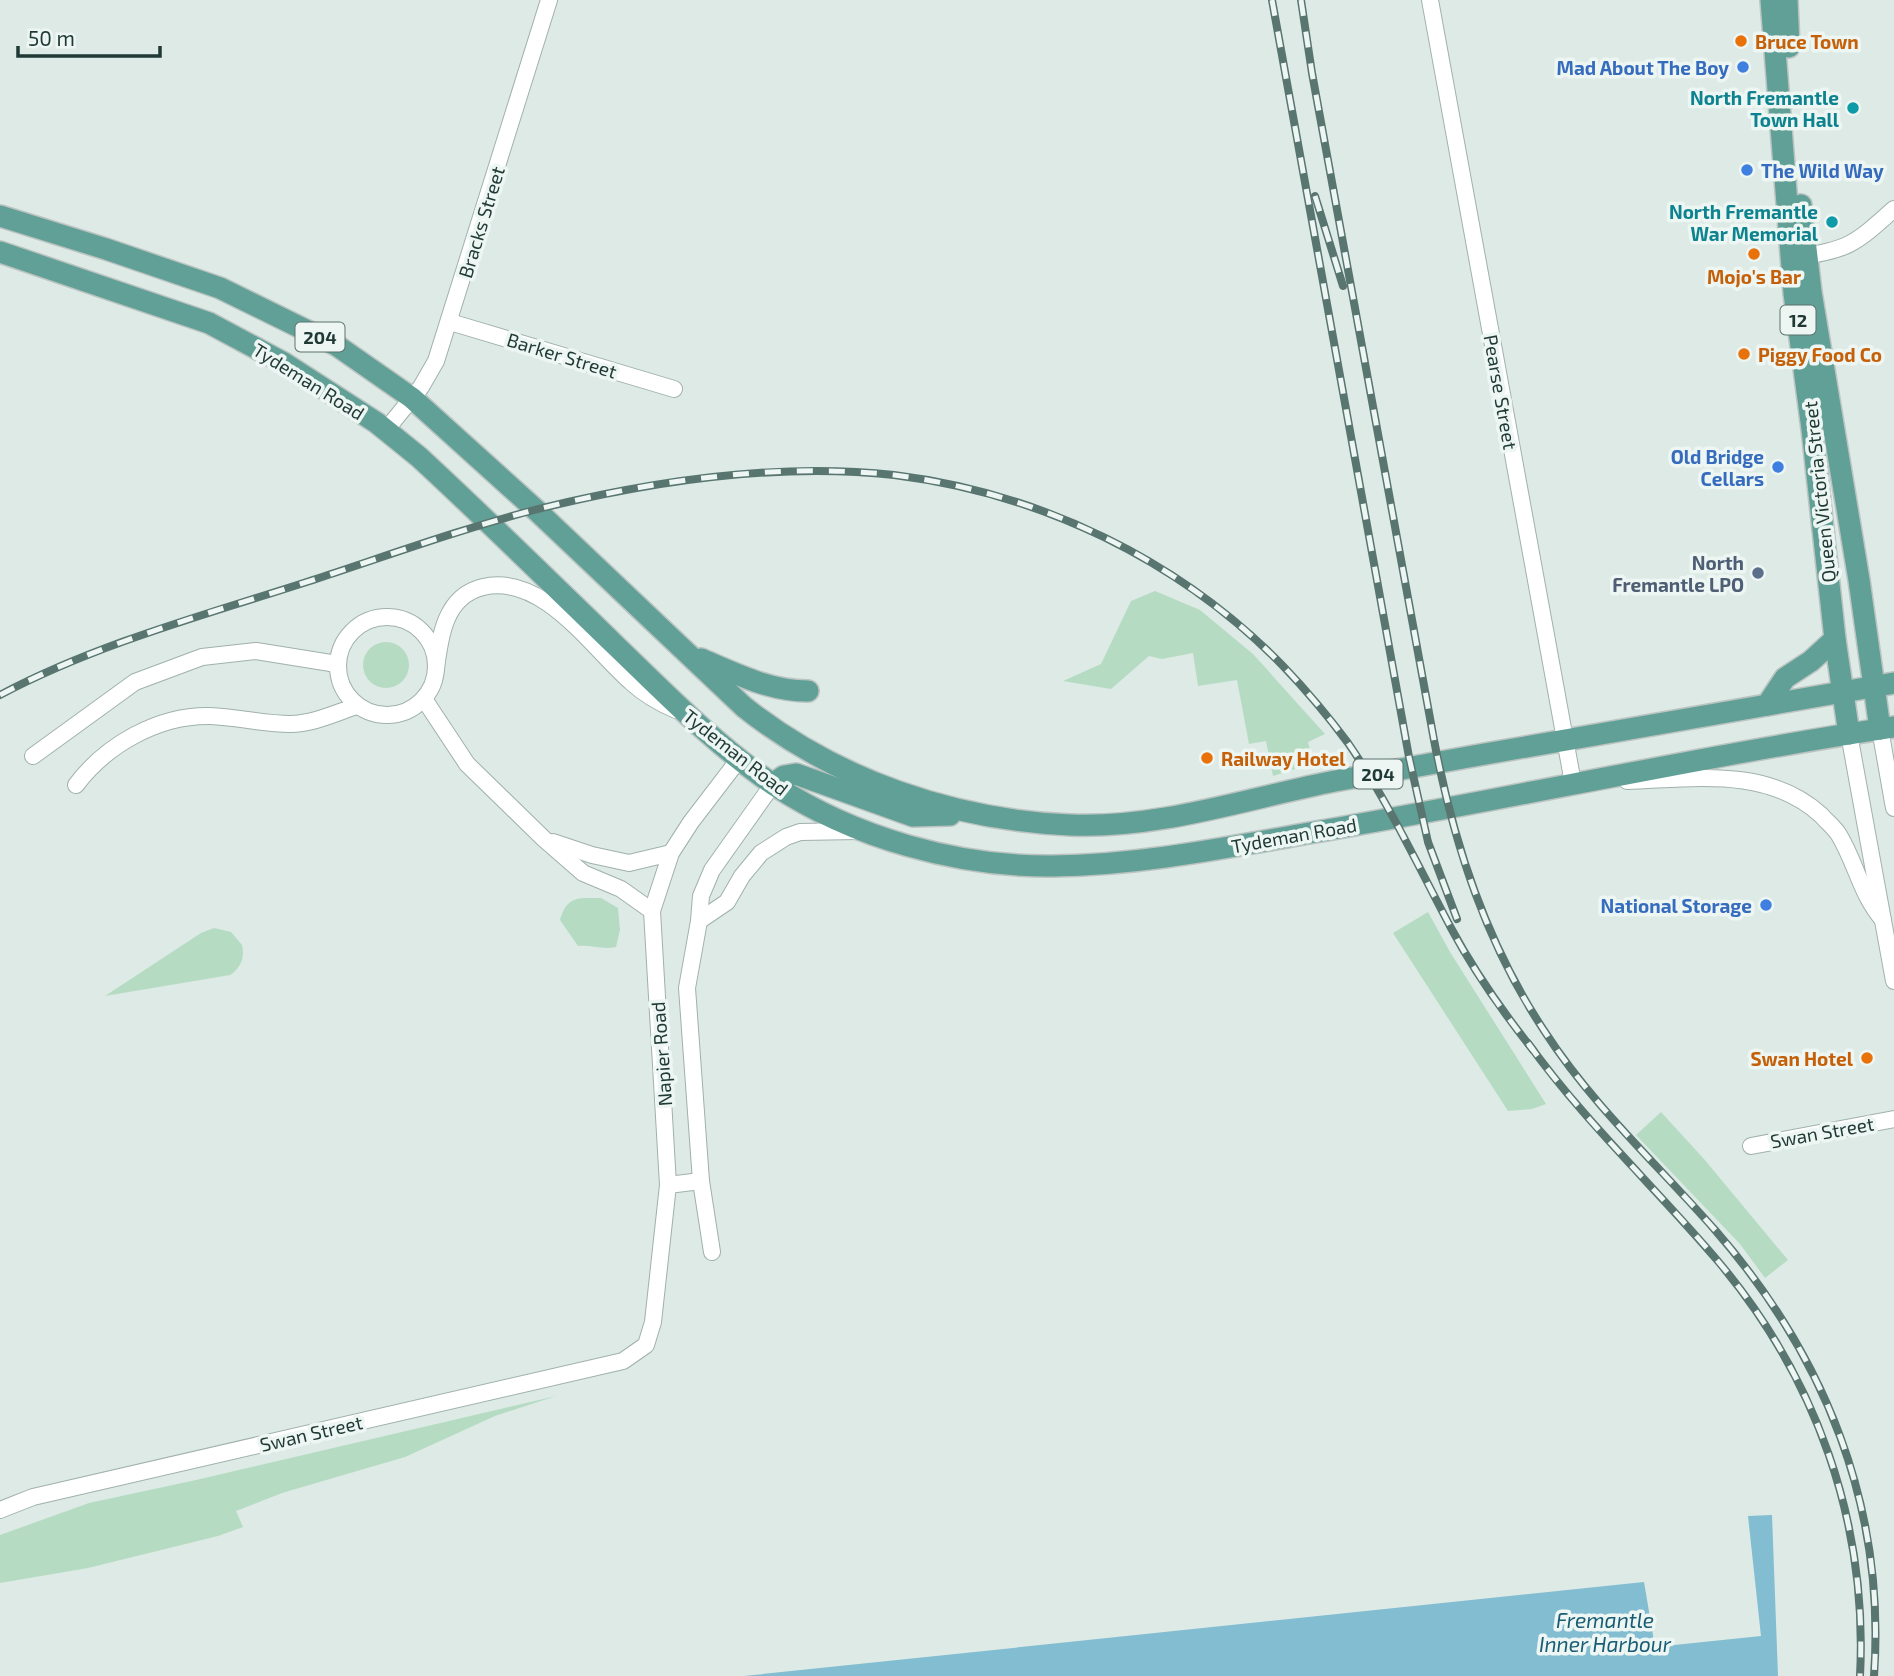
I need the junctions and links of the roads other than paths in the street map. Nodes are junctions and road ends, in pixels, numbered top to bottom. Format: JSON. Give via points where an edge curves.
{"nodes":[{"id":1,"x":549,"y":0,"type":"edge"},
{"id":2,"x":1430,"y":0,"type":"edge"},
{"id":3,"x":1771,"y":0,"type":"edge"},
{"id":4,"x":1787,"y":0,"type":"edge"},
{"id":5,"x":1894,"y":209,"type":"edge"},
{"id":6,"x":0,"y":216,"type":"edge"},
{"id":7,"x":0,"y":252,"type":"edge"},
{"id":8,"x":1799,"y":257,"type":"junction"},
{"id":9,"x":450,"y":321,"type":"junction"},
{"id":10,"x":674,"y":389,"type":"dead end"},
{"id":11,"x":412,"y":398,"type":"junction"},
{"id":12,"x":386,"y":430,"type":"junction"},
{"id":13,"x":1835,"y":639,"type":"junction"},
{"id":14,"x":687,"y":653,"type":"junction"},
{"id":15,"x":337,"y":664,"type":"junction"},
{"id":16,"x":436,"y":669,"type":"junction"},
{"id":17,"x":1884,"y":685,"type":"edge"},
{"id":18,"x":808,"y":691,"type":"dead end"},
{"id":19,"x":1843,"y":692,"type":"junction"},
{"id":20,"x":424,"y":699,"type":"junction"},
{"id":21,"x":1767,"y":705,"type":"junction"},
{"id":22,"x":357,"y":706,"type":"junction"},
{"id":23,"x":688,"y":716,"type":"junction"},
{"id":24,"x":1887,"y":728,"type":"edge"},
{"id":25,"x":1849,"y":734,"type":"junction"},
{"id":26,"x":1564,"y":741,"type":"junction"},
{"id":27,"x":33,"y":756,"type":"dead end"},
{"id":28,"x":740,"y":758,"type":"junction"},
{"id":29,"x":1891,"y":775,"type":"edge"},
{"id":30,"x":1573,"y":783,"type":"junction"},
{"id":31,"x":773,"y":784,"type":"junction"},
{"id":32,"x":76,"y":785,"type":"dead end"},
{"id":33,"x":1894,"y":808,"type":"edge"},
{"id":34,"x":980,"y":815,"type":"junction"},
{"id":35,"x":864,"y":831,"type":"junction"},
{"id":36,"x":544,"y":839,"type":"junction"},
{"id":37,"x":671,"y":853,"type":"junction"},
{"id":38,"x":652,"y":911,"type":"junction"},
{"id":39,"x":1883,"y":919,"type":"junction"},
{"id":40,"x":699,"y":921,"type":"junction"},
{"id":41,"x":1894,"y":981,"type":"edge"},
{"id":42,"x":1894,"y":1119,"type":"edge"},
{"id":43,"x":1751,"y":1146,"type":"dead end"},
{"id":44,"x":701,"y":1181,"type":"junction"},
{"id":45,"x":668,"y":1185,"type":"junction"},
{"id":46,"x":712,"y":1252,"type":"dead end"},
{"id":47,"x":623,"y":1362,"type":"joint"},
{"id":48,"x":0,"y":1510,"type":"edge"}],
"edges":[{"from":1,"to":9,"type":"street","name":"Bracks Street"},
{"from":2,"to":26,"type":"street","name":"Pearse Street"},
{"from":3,"to":8,"type":"main road","name":"Queen Victoria Street","number":"12"},
{"from":4,"to":8,"type":"main road","name":"Queen Victoria Street","number":"12"},
{"from":5,"to":8,"type":"street","via":[[1850,245]]},
{"from":6,"to":11,"type":"main road","name":"Tydeman Road","number":"204","via":[[220,288],[336,345]]},
{"from":7,"to":12,"type":"main road","name":"Tydeman Road","number":"204","via":[[209,323],[284,363]]},
{"from":8,"to":13,"type":"main road","name":"Queen Victoria Street","number":"12"},
{"from":8,"to":17,"type":"main road","name":"Queen Victoria Street","number":"12","via":[[1859,580]]},
{"from":9,"to":10,"type":"street","name":"Barker Street"},
{"from":9,"to":11,"type":"street","name":"Bracks Street","via":[[429,375]]},
{"from":11,"to":12,"type":"street","name":"Bracks Street"},
{"from":11,"to":14,"type":"main road","name":"Tydeman Road","number":"204"},
{"from":12,"to":23,"type":"main road","name":"Tydeman Road","number":"204","via":[[458,493]]},
{"from":13,"to":19,"type":"main road","name":"Queen Victoria Street","number":"12"},
{"from":13,"to":21,"type":"main road","via":[[1785,678]]},
{"from":14,"to":18,"type":"main road","via":[[747,679],[787,691]]},
{"from":14,"to":34,"type":"main road","name":"Tydeman Road","number":"204","via":[[744,707],[800,746],[892,789]]},
{"from":15,"to":16,"type":"street","via":[[351,633],[364,622],[389,617],[421,630],[431,644]]},
{"from":15,"to":22,"type":"street","via":[[340,684]]},
{"from":15,"to":27,"type":"street","via":[[256,651],[202,657],[135,682]]},
{"from":16,"to":20,"type":"street"},
{"from":16,"to":23,"type":"street","via":[[444,623],[458,601],[479,589],[505,586],[520,589],[558,611],[643,692]]},
{"from":17,"to":19,"type":"main road","name":"Tydeman Road","number":"204"},
{"from":17,"to":24,"type":"main road","name":"Queen Victoria Street","number":"12"},
{"from":19,"to":21,"type":"main road","name":"Tydeman Road","number":"204"},
{"from":19,"to":25,"type":"main road","name":"Queen Victoria Street","number":"12"},
{"from":20,"to":22,"type":"street","via":[[392,716]]},
{"from":20,"to":36,"type":"street","via":[[467,764]]},
{"from":21,"to":26,"type":"main road","name":"Tydeman Road","number":"204"},
{"from":22,"to":32,"type":"street","via":[[291,724],[206,716],[174,720],[143,730],[119,745],[89,768]]},
{"from":23,"to":28,"type":"main road","name":"Tydeman Road","number":"204"},
{"from":24,"to":25,"type":"main road","name":"Tydeman Road","number":"204"},
{"from":24,"to":29,"type":"street","name":"Queen Victoria Street","number":"12"},
{"from":25,"to":30,"type":"main road","name":"Tydeman Road","number":"204"},
{"from":25,"to":39,"type":"street","name":"Queen Victoria Street","number":"12"},
{"from":26,"to":30,"type":"street","name":"Pearse Street"},
{"from":26,"to":34,"type":"main road","name":"Tydeman Road","number":"204","via":[[1135,821],[1073,825]]},
{"from":28,"to":31,"type":"main road","name":"Tydeman Road","number":"204"},
{"from":28,"to":37,"type":"street","name":"Napier Road"},
{"from":29,"to":33,"type":"street","name":"Queen Victoria Street","number":"12"},
{"from":30,"to":35,"type":"main road","name":"Tydeman Road","number":"204","via":[[1371,822],[1119,862],[1052,866],[976,860]]},
{"from":30,"to":39,"type":"street","via":[[1731,777],[1775,787],[1799,798],[1837,832],[1864,894]]},
{"from":31,"to":34,"type":"main road","via":[[796,774],[914,816]]},
{"from":31,"to":35,"type":"main road","name":"Tydeman Road","number":"204"},
{"from":31,"to":40,"type":"street","name":"Napier Road","via":[[712,870],[701,896]]},
{"from":35,"to":40,"type":"street","via":[[800,832],[786,837],[761,853],[727,902]]},
{"from":36,"to":37,"type":"street","via":[[629,863]]},
{"from":36,"to":38,"type":"street","via":[[583,873],[621,889]]},
{"from":37,"to":38,"type":"street","name":"Napier Road"},
{"from":38,"to":45,"type":"street","name":"Napier Road"},
{"from":39,"to":41,"type":"street","name":"Queen Victoria Street","number":"12"},
{"from":40,"to":44,"type":"street","name":"Napier Road","via":[[687,988]]},
{"from":42,"to":43,"type":"street","name":"Swan Street"},
{"from":44,"to":45,"type":"street"},
{"from":44,"to":46,"type":"street","name":"Napier Road"},
{"from":45,"to":47,"type":"street","name":"Napier Road","via":[[653,1322],[646,1345]]},
{"from":47,"to":48,"type":"street","name":"Swan Street","via":[[33,1497]]}]}
